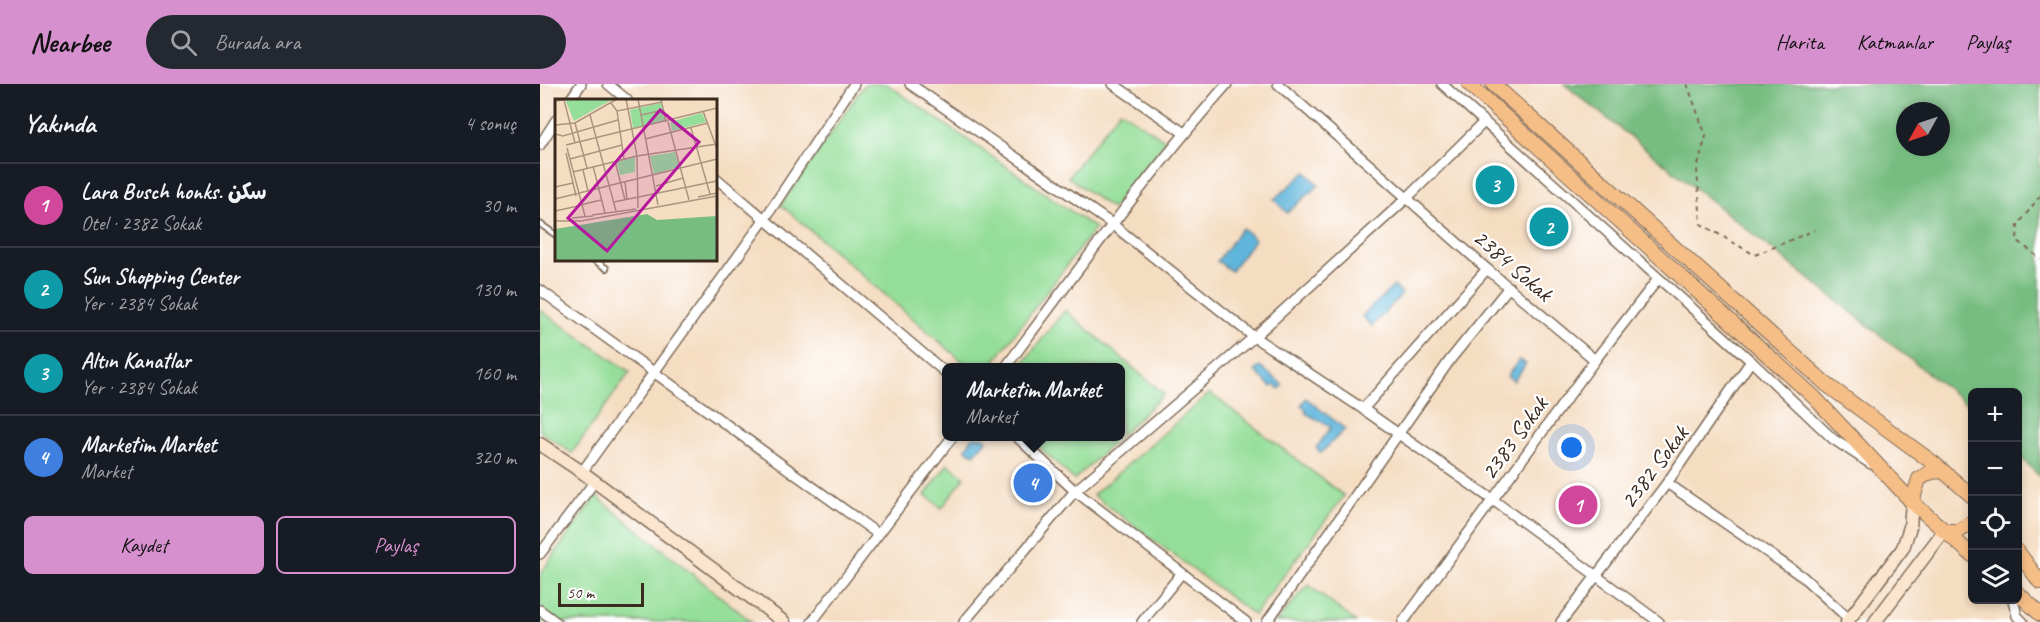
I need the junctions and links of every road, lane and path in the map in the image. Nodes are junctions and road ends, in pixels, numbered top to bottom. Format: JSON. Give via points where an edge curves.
{"nodes":[{"id":1,"x":581,"y":84,"type":"edge"},
{"id":2,"x":608,"y":84,"type":"edge"},
{"id":3,"x":854,"y":84,"type":"edge"},
{"id":4,"x":909,"y":84,"type":"edge"},
{"id":5,"x":1113,"y":84,"type":"edge"},
{"id":6,"x":1227,"y":84,"type":"edge"},
{"id":7,"x":1278,"y":84,"type":"edge"},
{"id":8,"x":1442,"y":84,"type":"edge"},
{"id":9,"x":1469,"y":84,"type":"edge"},
{"id":10,"x":1493,"y":84,"type":"edge"},
{"id":11,"x":1687,"y":84,"type":"edge"},
{"id":12,"x":571,"y":99,"type":"edge"},
{"id":13,"x":626,"y":99,"type":"edge"},
{"id":14,"x":555,"y":122,"type":"edge"},
{"id":15,"x":1484,"y":122,"type":"junction"},
{"id":16,"x":1184,"y":133,"type":"junction"},
{"id":17,"x":540,"y":145,"type":"edge"},
{"id":18,"x":717,"y":179,"type":"edge"},
{"id":19,"x":2040,"y":196,"type":"edge"},
{"id":20,"x":1407,"y":198,"type":"junction"},
{"id":21,"x":764,"y":220,"type":"junction"},
{"id":22,"x":540,"y":224,"type":"edge"},
{"id":23,"x":1112,"y":224,"type":"junction"},
{"id":24,"x":1815,"y":230,"type":"dead end"},
{"id":25,"x":555,"y":234,"type":"edge"},
{"id":26,"x":2040,"y":259,"type":"edge"},
{"id":27,"x":596,"y":261,"type":"edge"},
{"id":28,"x":606,"y":268,"type":"dead end"},
{"id":29,"x":1487,"y":269,"type":"junction"},
{"id":30,"x":1658,"y":279,"type":"junction"},
{"id":31,"x":1509,"y":287,"type":"junction"},
{"id":32,"x":540,"y":290,"type":"edge"},
{"id":33,"x":1254,"y":337,"type":"junction"},
{"id":34,"x":1595,"y":360,"type":"junction"},
{"id":35,"x":1751,"y":361,"type":"junction"},
{"id":36,"x":1009,"y":363,"type":"edge"},
{"id":37,"x":655,"y":370,"type":"junction"},
{"id":38,"x":942,"y":370,"type":"edge"},
{"id":39,"x":1364,"y":409,"type":"junction"},
{"id":40,"x":1398,"y":433,"type":"junction"},
{"id":41,"x":949,"y":441,"type":"edge"},
{"id":42,"x":1021,"y":441,"type":"edge"},
{"id":43,"x":540,"y":444,"type":"edge"},
{"id":44,"x":1943,"y":471,"type":"junction"},
{"id":45,"x":582,"y":472,"type":"junction"},
{"id":46,"x":1885,"y":473,"type":"junction"},
{"id":47,"x":595,"y":481,"type":"junction"},
{"id":48,"x":1667,"y":483,"type":"junction"},
{"id":49,"x":1074,"y":491,"type":"junction"},
{"id":50,"x":1968,"y":493,"type":"edge"},
{"id":51,"x":1494,"y":500,"type":"junction"},
{"id":52,"x":1912,"y":502,"type":"junction"},
{"id":53,"x":1968,"y":526,"type":"edge"},
{"id":54,"x":1944,"y":531,"type":"junction"},
{"id":55,"x":878,"y":534,"type":"junction"},
{"id":56,"x":1968,"y":552,"type":"edge"},
{"id":57,"x":540,"y":554,"type":"edge"},
{"id":58,"x":2022,"y":557,"type":"edge"},
{"id":59,"x":1181,"y":574,"type":"junction"},
{"id":60,"x":1596,"y":576,"type":"junction"},
{"id":61,"x":2040,"y":582,"type":"edge"},
{"id":62,"x":2022,"y":597,"type":"edge"},
{"id":63,"x":2014,"y":604,"type":"edge"},
{"id":64,"x":540,"y":610,"type":"edge"},
{"id":65,"x":2040,"y":614,"type":"edge"},
{"id":66,"x":1848,"y":620,"type":"edge"},
{"id":67,"x":556,"y":622,"type":"edge"},
{"id":68,"x":783,"y":622,"type":"edge"},
{"id":69,"x":812,"y":622,"type":"edge"},
{"id":70,"x":964,"y":622,"type":"edge"},
{"id":71,"x":1142,"y":622,"type":"edge"},
{"id":72,"x":1246,"y":622,"type":"edge"},
{"id":73,"x":1267,"y":622,"type":"edge"},
{"id":74,"x":1403,"y":622,"type":"edge"},
{"id":75,"x":1562,"y":622,"type":"edge"},
{"id":76,"x":1659,"y":622,"type":"edge"},
{"id":77,"x":1875,"y":622,"type":"edge"},
{"id":78,"x":2023,"y":622,"type":"edge"}],
"edges":[{"from":1,"to":12,"type":"street"},
{"from":2,"to":13,"type":"street"},
{"from":3,"to":21,"type":"street"},
{"from":4,"to":23,"type":"street"},
{"from":5,"to":16,"type":"street"},
{"from":6,"to":16,"type":"street"},
{"from":7,"to":20,"type":"street","name":"2384 Sokak"},
{"from":8,"to":15,"type":"street"},
{"from":9,"to":46,"type":"main road","via":[[1815,398]]},
{"from":10,"to":44,"type":"main road","via":[[1826,384]]},
{"from":11,"to":24,"type":"path","via":[[1706,136],[1697,169],[1701,224],[1755,255]]},
{"from":14,"to":17,"type":"street"},
{"from":15,"to":20,"type":"street"},
{"from":15,"to":30,"type":"street"},
{"from":16,"to":23,"type":"street"},
{"from":18,"to":21,"type":"street"},
{"from":19,"to":26,"type":"path","via":[[2018,225],[2017,240]]},
{"from":20,"to":29,"type":"street","name":"2384 Sokak"},
{"from":20,"to":33,"type":"street"},
{"from":21,"to":37,"type":"street"},
{"from":21,"to":38,"type":"street"},
{"from":22,"to":25,"type":"lane"},
{"from":23,"to":33,"type":"street"},
{"from":23,"to":36,"type":"street"},
{"from":27,"to":28,"type":"lane"},
{"from":29,"to":31,"type":"street","name":"2384 Sokak"},
{"from":29,"to":39,"type":"street"},
{"from":30,"to":34,"type":"street","name":"2383 Sokak"},
{"from":30,"to":35,"type":"street"},
{"from":31,"to":34,"type":"street","name":"2384 Sokak"},
{"from":31,"to":40,"type":"street"},
{"from":32,"to":37,"type":"street"},
{"from":33,"to":39,"type":"street"},
{"from":33,"to":49,"type":"street"},
{"from":34,"to":51,"type":"street","name":"2383 Sokak"},
{"from":35,"to":46,"type":"street","via":[[1833,439]]},
{"from":35,"to":48,"type":"street","name":"2382 Sokak"},
{"from":37,"to":45,"type":"street"},
{"from":37,"to":55,"type":"street"},
{"from":39,"to":40,"type":"street"},
{"from":40,"to":51,"type":"street"},
{"from":40,"to":73,"type":"street"},
{"from":41,"to":55,"type":"street"},
{"from":42,"to":49,"type":"street"},
{"from":43,"to":45,"type":"street"},
{"from":44,"to":50,"type":"main road"},
{"from":44,"to":52,"type":"main road","via":[[1930,472],[1919,479]]},
{"from":45,"to":47,"type":"street"},
{"from":46,"to":52,"type":"main road"},
{"from":47,"to":57,"type":"street"},
{"from":47,"to":68,"type":"street"},
{"from":48,"to":60,"type":"street","name":"2382 Sokak"},
{"from":48,"to":66,"type":"street","via":[[1803,577]]},
{"from":49,"to":59,"type":"street"},
{"from":49,"to":70,"type":"street"},
{"from":51,"to":60,"type":"street"},
{"from":51,"to":74,"type":"street","name":"2383 Sokak"},
{"from":52,"to":54,"type":"main road"},
{"from":52,"to":66,"type":"street","via":[[1904,548]]},
{"from":53,"to":54,"type":"main road"},
{"from":54,"to":56,"type":"main road"},
{"from":54,"to":77,"type":"street"},
{"from":55,"to":69,"type":"street"},
{"from":58,"to":61,"type":"main road"},
{"from":59,"to":71,"type":"street"},
{"from":59,"to":72,"type":"street"},
{"from":60,"to":75,"type":"street","name":"2382 Sokak"},
{"from":60,"to":76,"type":"street"},
{"from":62,"to":65,"type":"main road"},
{"from":63,"to":78,"type":"street"},
{"from":64,"to":67,"type":"street"}]}
